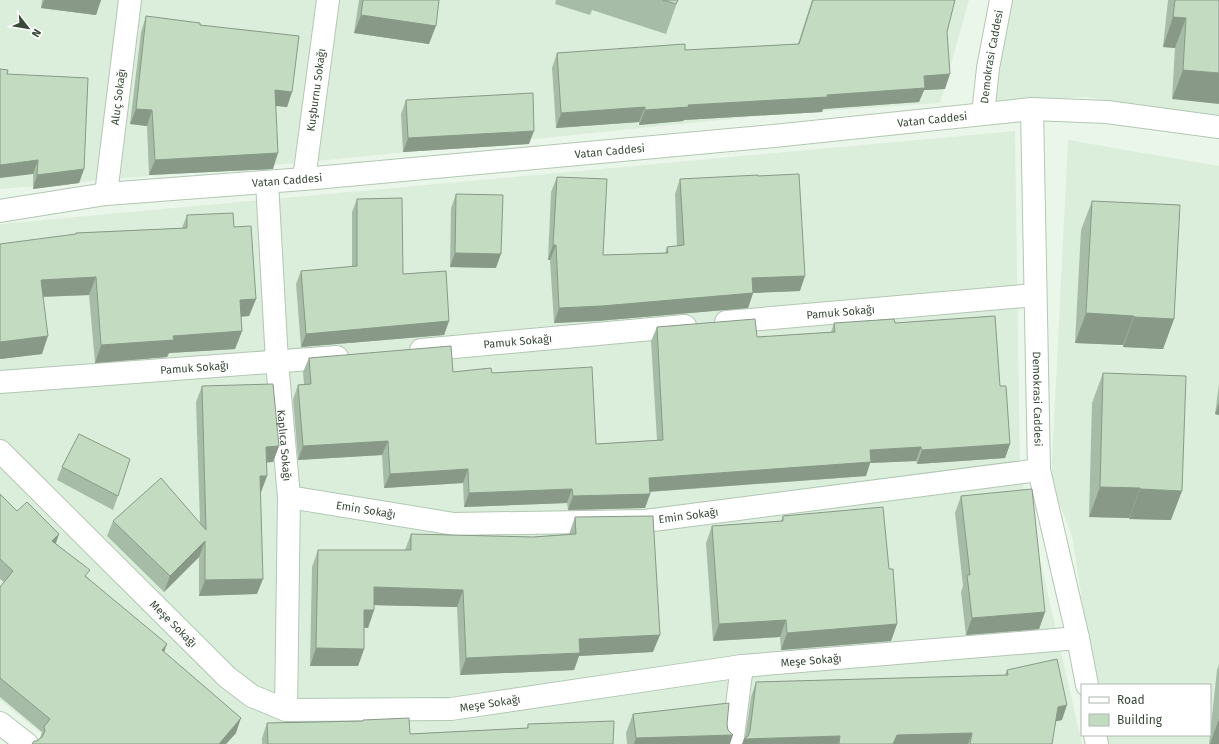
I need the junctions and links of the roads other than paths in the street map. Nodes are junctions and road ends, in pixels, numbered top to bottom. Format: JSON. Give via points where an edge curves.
{"nodes":[{"id":1,"x":130,"y":0,"type":"edge"},
{"id":2,"x":328,"y":0,"type":"edge"},
{"id":3,"x":1001,"y":0,"type":"edge"},
{"id":4,"x":1032,"y":109,"type":"junction"},
{"id":5,"x":983,"y":114,"type":"junction"},
{"id":6,"x":1219,"y":127,"type":"edge"},
{"id":7,"x":304,"y":179,"type":"junction"},
{"id":8,"x":267,"y":182,"type":"junction"},
{"id":9,"x":106,"y":194,"type":"junction"},
{"id":10,"x":0,"y":211,"type":"edge"},
{"id":11,"x":1035,"y":295,"type":"junction"},
{"id":12,"x":404,"y":351,"type":"edge"},
{"id":13,"x":356,"y":355,"type":"edge"},
{"id":14,"x":277,"y":362,"type":"junction"},
{"id":15,"x":0,"y":382,"type":"edge"},
{"id":16,"x":0,"y":452,"type":"edge"},
{"id":17,"x":1039,"y":470,"type":"junction"},
{"id":18,"x":289,"y":497,"type":"junction"},
{"id":19,"x":1078,"y":638,"type":"junction"},
{"id":20,"x":742,"y":666,"type":"junction"},
{"id":21,"x":1087,"y":684,"type":"edge"},
{"id":22,"x":286,"y":710,"type":"junction"},
{"id":23,"x":0,"y":723,"type":"edge"},
{"id":24,"x":28,"y":744,"type":"edge"},
{"id":25,"x":732,"y":744,"type":"edge"}],
"edges":[{"from":1,"to":9,"type":"street","name":"Aluç Sokağı"},
{"from":2,"to":7,"type":"street","name":"Kuşburnu Sokağı"},
{"from":3,"to":5,"type":"street","name":"Demokrasi Caddesi","via":[[988,68]]},
{"from":4,"to":5,"type":"street","name":"Vatan Caddesi"},
{"from":4,"to":6,"type":"street","name":"Vatan Caddesi","via":[[1107,112]]},
{"from":4,"to":11,"type":"street","name":"Demokrasi Caddesi"},
{"from":5,"to":7,"type":"street","name":"Vatan Caddesi"},
{"from":7,"to":8,"type":"street","name":"Vatan Caddesi"},
{"from":8,"to":9,"type":"street","name":"Vatan Caddesi"},
{"from":8,"to":14,"type":"street","name":"Kaplıca Sokağı"},
{"from":9,"to":10,"type":"street","name":"Vatan Caddesi"},
{"from":11,"to":12,"type":"street","name":"Pamuk Sokağı"},
{"from":11,"to":17,"type":"street","name":"Demokrasi Caddesi"},
{"from":13,"to":14,"type":"street","name":"Pamuk Sokağı"},
{"from":14,"to":15,"type":"street","name":"Pamuk Sokağı"},
{"from":14,"to":18,"type":"street","name":"Kaplıca Sokağı"},
{"from":16,"to":22,"type":"street","name":"Meşe Sokağı","via":[[227,677],[252,696]]},
{"from":17,"to":18,"type":"street","name":"Emin Sokağı","via":[[645,521],[454,524]]},
{"from":17,"to":19,"type":"street","name":"Demokrasi Caddesi"},
{"from":18,"to":22,"type":"street","name":"Kaplıca Sokağı"},
{"from":19,"to":20,"type":"street","name":"Meşe Sokağı"},
{"from":19,"to":21,"type":"street","name":"Demokrasi Caddesi"},
{"from":20,"to":22,"type":"street","name":"Meşe Sokağı","via":[[451,709]]},
{"from":20,"to":25,"type":"street"},
{"from":23,"to":24,"type":"street"}]}
